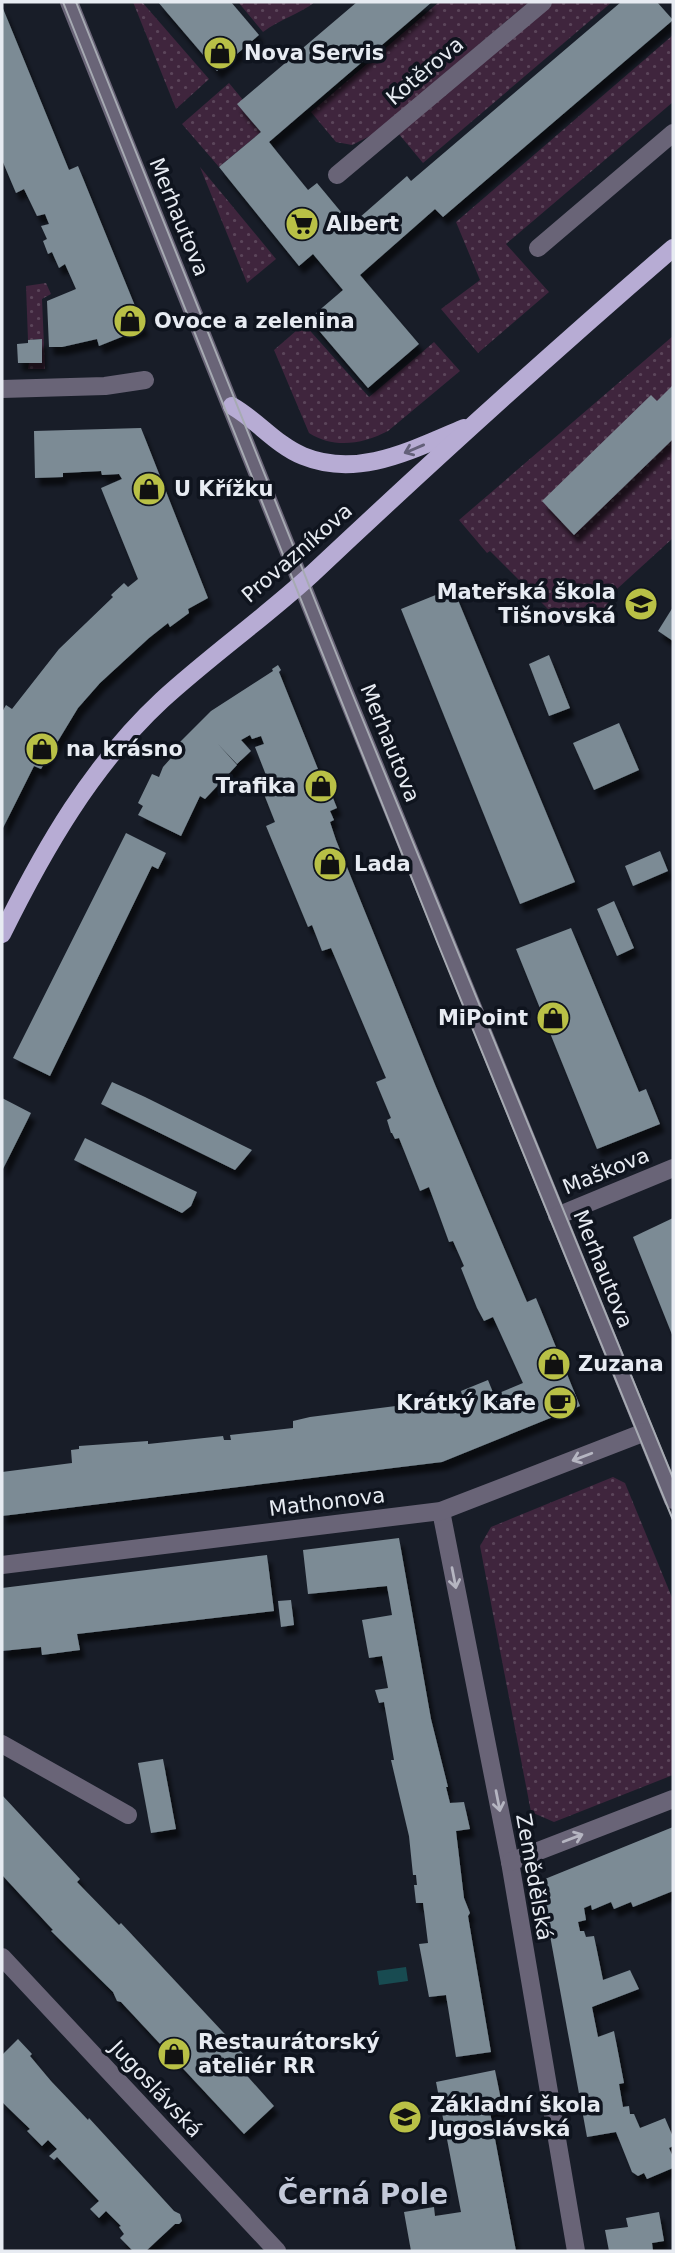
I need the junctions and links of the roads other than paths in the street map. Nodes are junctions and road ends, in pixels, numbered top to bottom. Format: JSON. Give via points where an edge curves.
{"nodes":[{"id":1,"x":69,"y":2,"type":"edge"},
{"id":2,"x":543,"y":2,"type":"edge"},
{"id":3,"x":673,"y":133,"type":"edge"},
{"id":4,"x":337,"y":175,"type":"dead end"},
{"id":5,"x":538,"y":248,"type":"dead end"},
{"id":6,"x":673,"y":248,"type":"edge"},
{"id":7,"x":145,"y":380,"type":"dead end"},
{"id":8,"x":2,"y":389,"type":"edge"},
{"id":9,"x":232,"y":407,"type":"junction"},
{"id":10,"x":477,"y":422,"type":"junction"},
{"id":11,"x":301,"y":583,"type":"junction"},
{"id":12,"x":2,"y":934,"type":"edge"},
{"id":13,"x":673,"y":1168,"type":"edge"},
{"id":14,"x":557,"y":1216,"type":"junction"},
{"id":15,"x":645,"y":1432,"type":"junction"},
{"id":16,"x":673,"y":1500,"type":"edge"},
{"id":17,"x":441,"y":1511,"type":"junction"},
{"id":18,"x":2,"y":1565,"type":"edge"},
{"id":19,"x":2,"y":1744,"type":"edge"},
{"id":20,"x":673,"y":1799,"type":"edge"},
{"id":21,"x":128,"y":1815,"type":"dead end"},
{"id":22,"x":510,"y":1862,"type":"junction"},
{"id":23,"x":2,"y":1957,"type":"edge"},
{"id":24,"x":572,"y":2248,"type":"edge"},
{"id":25,"x":277,"y":2251,"type":"edge"}],
"edges":[{"from":1,"to":9,"type":"street","name":"Merhautova"},
{"from":2,"to":4,"type":"street","name":"Kotěrova"},
{"from":3,"to":5,"type":"street"},
{"from":6,"to":10,"type":"main road","name":"Provazníkova"},
{"from":7,"to":8,"type":"street"},
{"from":10,"to":9,"type":"main road","one_way":true,"via":[[402,454],[360,465],[337,464],[303,456]]},
{"from":9,"to":11,"type":"street","name":"Merhautova"},
{"from":10,"to":11,"type":"main road","name":"Provazníkova"},
{"from":11,"to":12,"type":"main road","name":"Provazníkova","via":[[161,701],[121,742],[77,800]]},
{"from":11,"to":14,"type":"street","name":"Merhautova"},
{"from":13,"to":14,"type":"street","name":"Maškova"},
{"from":14,"to":15,"type":"street","name":"Merhautova"},
{"from":15,"to":16,"type":"street","name":"Merhautova"},
{"from":15,"to":17,"type":"street","name":"Mathonova","one_way":true},
{"from":17,"to":18,"type":"street","name":"Mathonova"},
{"from":17,"to":22,"type":"street","name":"Zemědělská","one_way":true},
{"from":19,"to":21,"type":"street"},
{"from":22,"to":20,"type":"street","one_way":true},
{"from":22,"to":24,"type":"street","name":"Zemědělská"},
{"from":23,"to":25,"type":"street","name":"Jugoslávská"}]}
